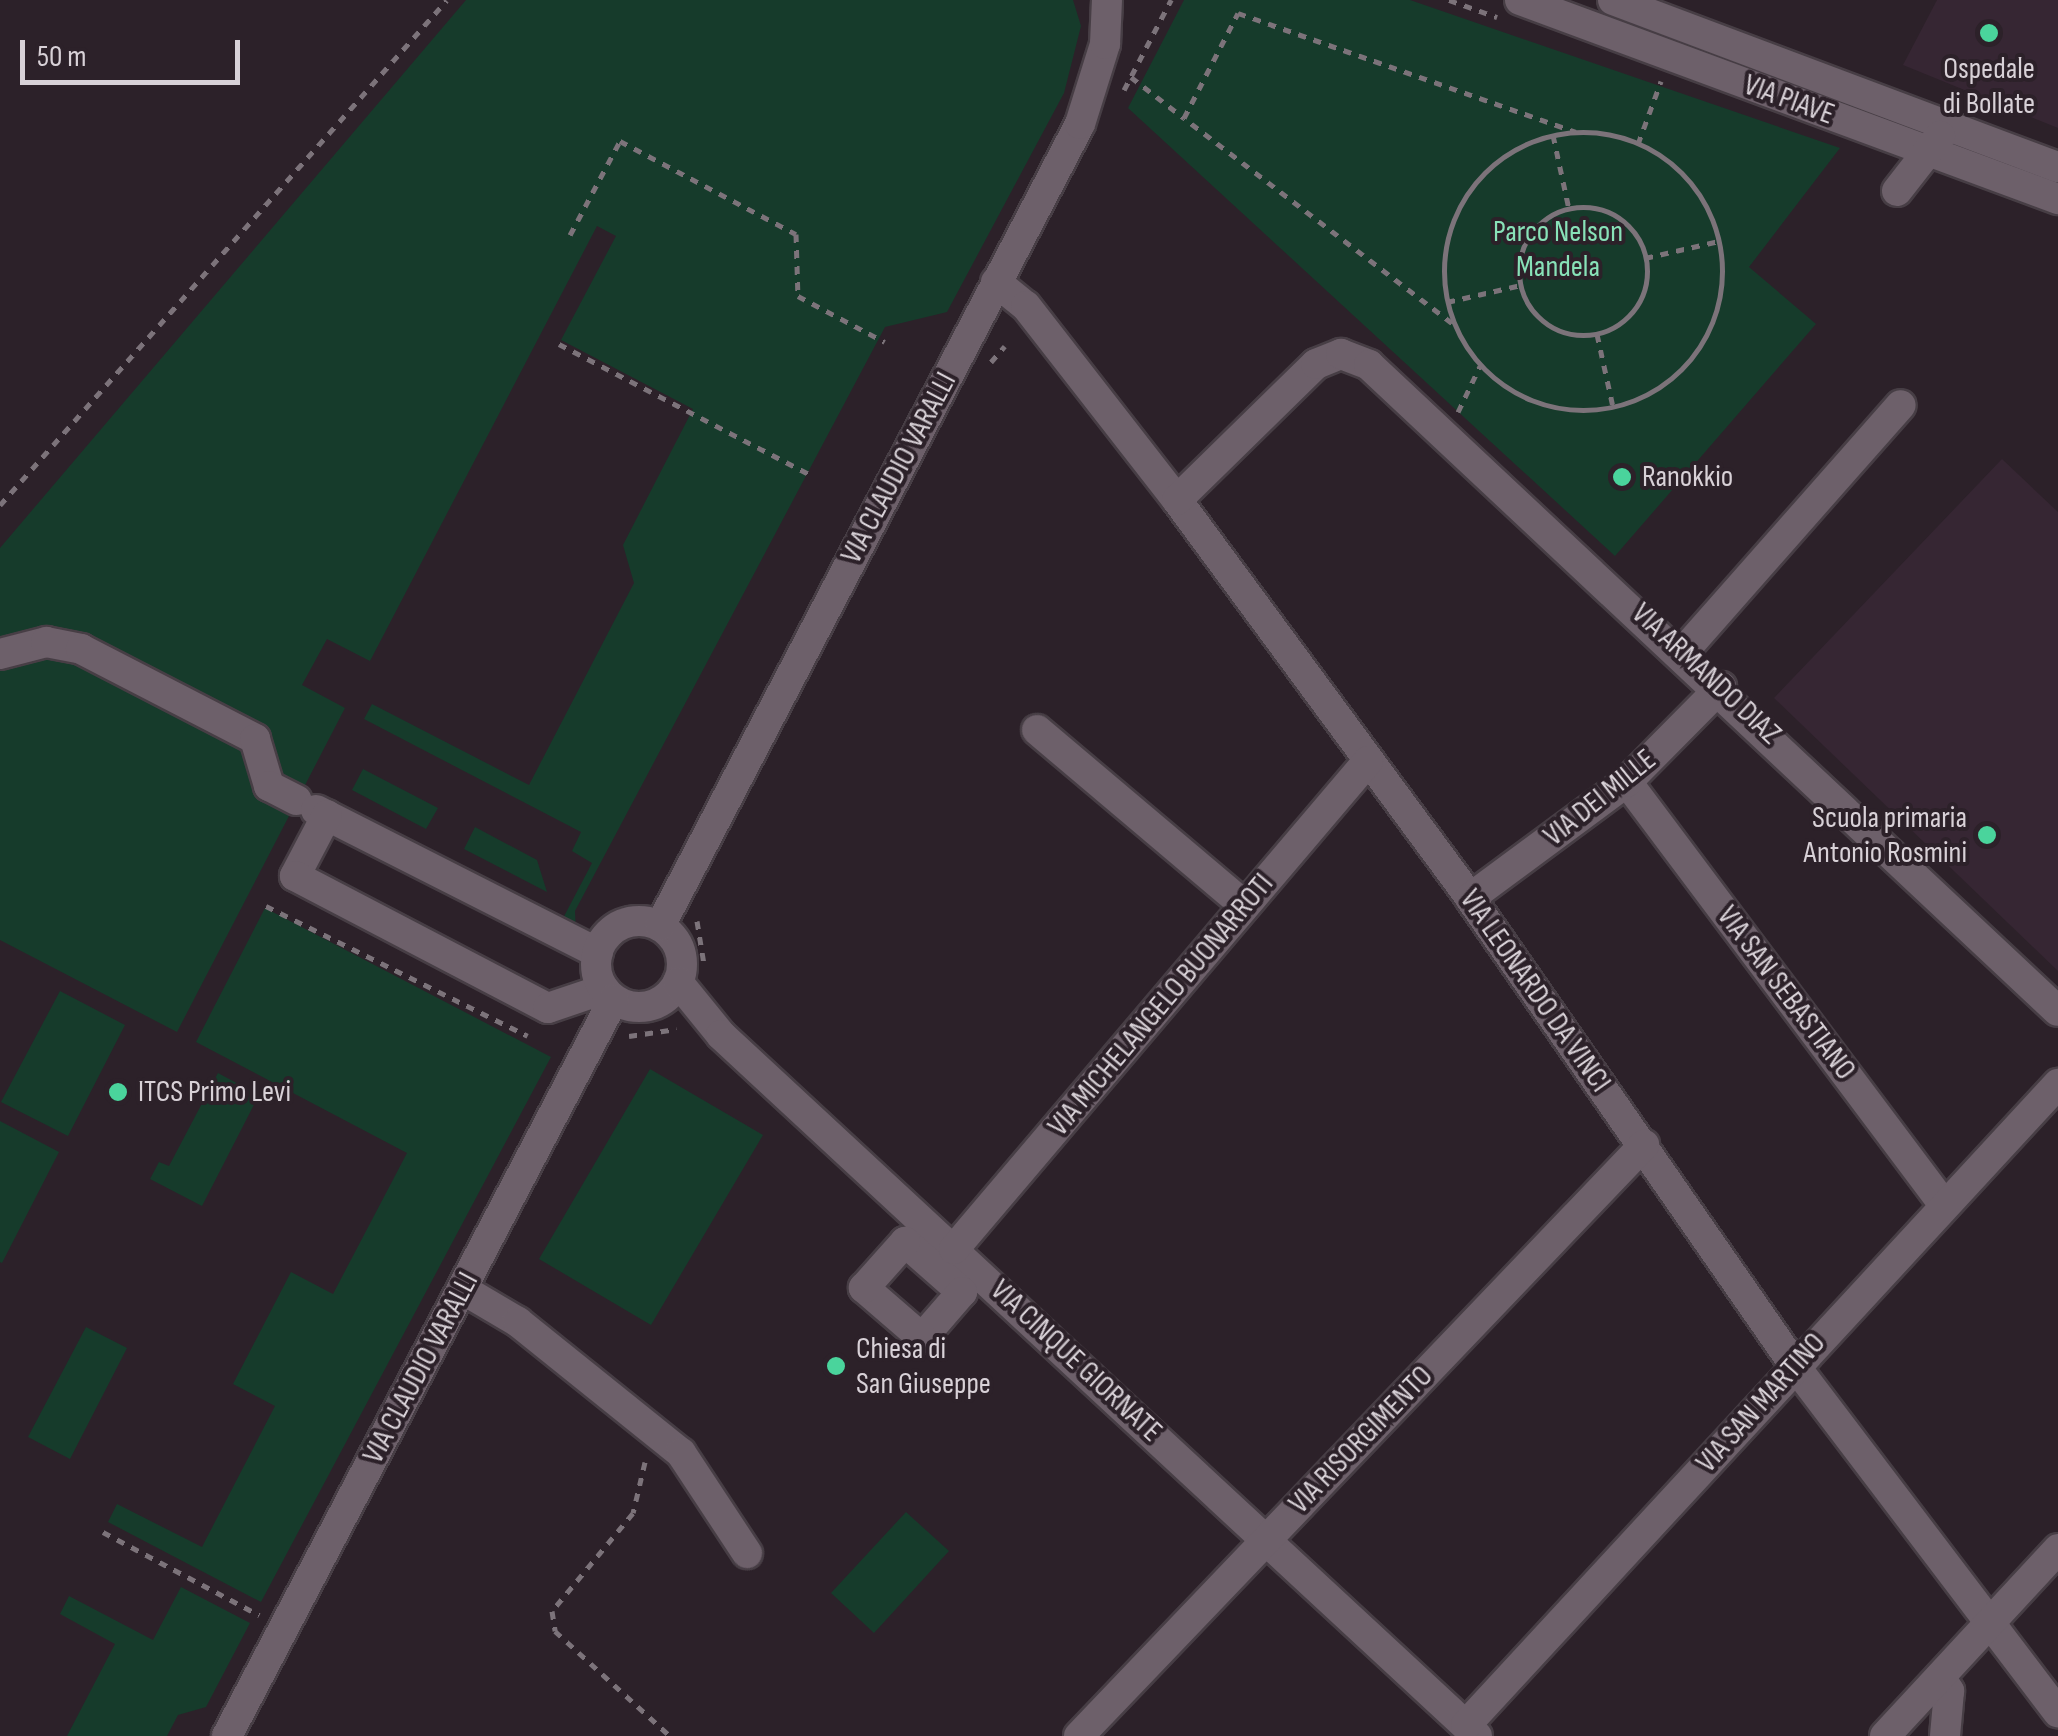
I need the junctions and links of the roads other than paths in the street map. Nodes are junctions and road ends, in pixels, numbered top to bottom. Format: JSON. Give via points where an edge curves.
{"nodes":[{"id":1,"x":1107,"y":0,"type":"edge"},
{"id":2,"x":1520,"y":0,"type":"edge"},
{"id":3,"x":1613,"y":0,"type":"edge"},
{"id":4,"x":1944,"y":124,"type":"junction"},
{"id":5,"x":1934,"y":154,"type":"junction"},
{"id":6,"x":2058,"y":167,"type":"edge"},
{"id":7,"x":1897,"y":191,"type":"dead end"},
{"id":8,"x":2058,"y":199,"type":"edge"},
{"id":9,"x":996,"y":282,"type":"junction"},
{"id":10,"x":1901,"y":405,"type":"dead end"},
{"id":11,"x":1177,"y":500,"type":"junction"},
{"id":12,"x":1683,"y":652,"type":"junction"},
{"id":13,"x":0,"y":654,"type":"edge"},
{"id":14,"x":1721,"y":687,"type":"junction"},
{"id":15,"x":1037,"y":730,"type":"dead end"},
{"id":16,"x":1368,"y":760,"type":"junction"},
{"id":17,"x":1628,"y":782,"type":"junction"},
{"id":18,"x":313,"y":808,"type":"junction"},
{"id":19,"x":1470,"y":898,"type":"junction"},
{"id":20,"x":1245,"y":906,"type":"junction"},
{"id":21,"x":660,"y":926,"type":"junction"},
{"id":22,"x":598,"y":952,"type":"junction"},
{"id":23,"x":678,"y":982,"type":"junction"},
{"id":24,"x":609,"y":994,"type":"junction"},
{"id":25,"x":2058,"y":1010,"type":"edge"},
{"id":26,"x":2058,"y":1084,"type":"edge"},
{"id":27,"x":1644,"y":1145,"type":"junction"},
{"id":28,"x":1944,"y":1204,"type":"junction"},
{"id":29,"x":954,"y":1249,"type":"junction"},
{"id":30,"x":462,"y":1289,"type":"junction"},
{"id":31,"x":1795,"y":1366,"type":"junction"},
{"id":32,"x":1266,"y":1539,"type":"junction"},
{"id":33,"x":2058,"y":1549,"type":"edge"},
{"id":34,"x":747,"y":1553,"type":"dead end"},
{"id":35,"x":1988,"y":1624,"type":"junction"},
{"id":36,"x":1940,"y":1677,"type":"junction"},
{"id":37,"x":2058,"y":1712,"type":"edge"},
{"id":38,"x":1472,"y":1731,"type":"edge"},
{"id":39,"x":227,"y":1736,"type":"edge"},
{"id":40,"x":1079,"y":1736,"type":"edge"},
{"id":41,"x":1885,"y":1736,"type":"edge"},
{"id":42,"x":1945,"y":1736,"type":"edge"}],
"edges":[{"from":1,"to":9,"type":"street","name":"VIA CLAUDIO VARALLI","via":[[1105,44],[1080,124]]},
{"from":2,"to":5,"type":"street","name":"VIA PIAVE"},
{"from":3,"to":4,"type":"street","name":"VIA PIAVE"},
{"from":4,"to":5,"type":"street"},
{"from":4,"to":6,"type":"street","name":"VIA PIAVE"},
{"from":5,"to":7,"type":"street"},
{"from":5,"to":8,"type":"street","name":"VIA PIAVE"},
{"from":9,"to":11,"type":"street","name":"VIA LEONARDO DA VINCI","via":[[1026,306]]},
{"from":9,"to":21,"type":"street","name":"VIA CLAUDIO VARALLI"},
{"from":10,"to":12,"type":"street"},
{"from":11,"to":12,"type":"street","name":"VIA ARMANDO DIAZ","via":[[1316,364],[1341,354],[1369,365]]},
{"from":11,"to":16,"type":"street","name":"VIA LEONARDO DA VINCI"},
{"from":12,"to":14,"type":"street","name":"VIA ARMANDO DIAZ"},
{"from":13,"to":18,"type":"street","via":[[46,642],[81,648],[255,739],[270,786]]},
{"from":14,"to":17,"type":"street","name":"VIA DEI MILLE"},
{"from":14,"to":25,"type":"street","name":"VIA ARMANDO DIAZ"},
{"from":15,"to":20,"type":"street"},
{"from":16,"to":19,"type":"street","name":"VIA LEONARDO DA VINCI"},
{"from":16,"to":20,"type":"street","name":"VIA MICHELANGELO BUONARROTI"},
{"from":17,"to":19,"type":"street","name":"VIA DEI MILLE"},
{"from":17,"to":28,"type":"street","name":"VIA SAN SEBASTIANO"},
{"from":18,"to":22,"type":"street"},
{"from":18,"to":24,"type":"street","via":[[295,876],[548,1008]]},
{"from":19,"to":27,"type":"street","name":"VIA LEONARDO DA VINCI"},
{"from":20,"to":29,"type":"street","name":"VIA MICHELANGELO BUONARROTI"},
{"from":21,"to":22,"type":"street","via":[[622,924]]},
{"from":21,"to":23,"type":"street","via":[[680,951]]},
{"from":22,"to":24,"type":"street"},
{"from":23,"to":24,"type":"street","via":[[658,1003]]},
{"from":23,"to":29,"type":"street","name":"VIA CINQUE GIORNATE","via":[[721,1034]]},
{"from":24,"to":30,"type":"street","name":"VIA CLAUDIO VARALLI"},
{"from":26,"to":28,"type":"street","name":"VIA SAN MARTINO"},
{"from":27,"to":31,"type":"street","name":"VIA LEONARDO DA VINCI"},
{"from":27,"to":32,"type":"street","name":"VIA RISORGIMENTO"},
{"from":28,"to":31,"type":"street","name":"VIA SAN MARTINO"},
{"from":29,"to":32,"type":"street","name":"VIA CINQUE GIORNATE"},
{"from":30,"to":34,"type":"street","via":[[518,1322],[680,1453]]},
{"from":30,"to":39,"type":"street","name":"VIA CLAUDIO VARALLI"},
{"from":31,"to":35,"type":"street","name":"VIA LEONARDO DA VINCI"},
{"from":31,"to":38,"type":"street","name":"VIA SAN MARTINO"},
{"from":32,"to":38,"type":"street","name":"VIA CINQUE GIORNATE"},
{"from":32,"to":40,"type":"street","name":"VIA RISORGIMENTO"},
{"from":33,"to":35,"type":"street"},
{"from":35,"to":36,"type":"street"},
{"from":35,"to":37,"type":"street","name":"VIA LEONARDO DA VINCI"},
{"from":36,"to":41,"type":"street"},
{"from":36,"to":42,"type":"street","via":[[1949,1690]]}]}
